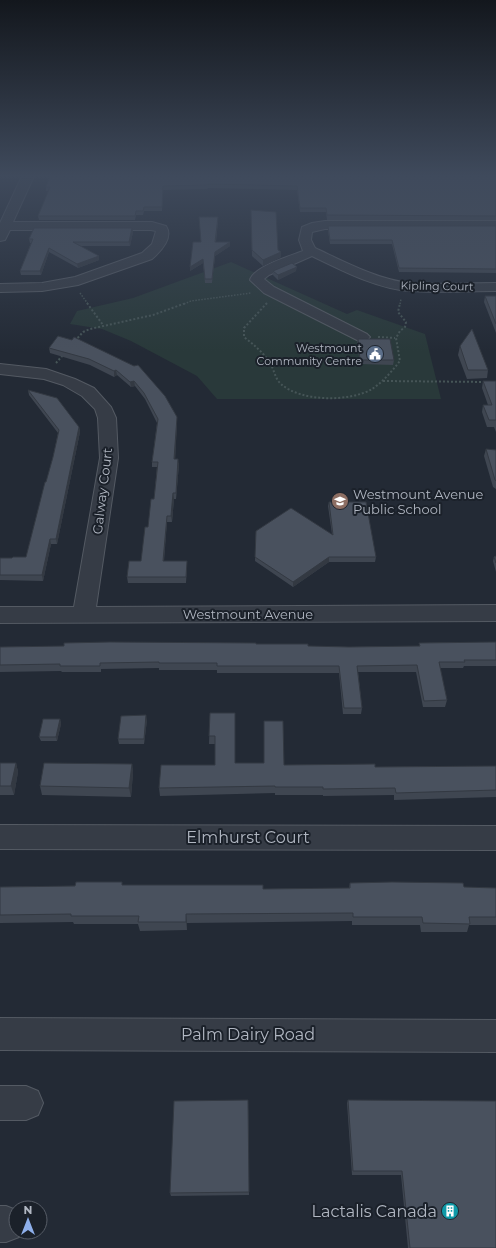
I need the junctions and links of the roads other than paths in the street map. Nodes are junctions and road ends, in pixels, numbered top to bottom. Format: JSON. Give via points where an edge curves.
{"nodes":[{"id":1,"x":163,"y":234,"type":"edge"},
{"id":2,"x":305,"y":234,"type":"edge"},
{"id":3,"x":312,"y":252,"type":"junction"},
{"id":4,"x":496,"y":287,"type":"edge"},
{"id":5,"x":0,"y":288,"type":"edge"},
{"id":6,"x":362,"y":337,"type":"edge"},
{"id":7,"x":0,"y":369,"type":"edge"},
{"id":8,"x":496,"y":613,"type":"edge"},
{"id":9,"x":0,"y":615,"type":"edge"},
{"id":10,"x":84,"y":615,"type":"junction"},
{"id":11,"x":0,"y":837,"type":"edge"},
{"id":12,"x":496,"y":838,"type":"edge"},
{"id":13,"x":0,"y":1034,"type":"edge"},
{"id":14,"x":496,"y":1036,"type":"edge"}],
"edges":[{"from":1,"to":5,"type":"street","via":[[154,251],[147,256],[90,278],[42,287]]},
{"from":2,"to":3,"type":"street","via":[[307,247]]},
{"from":3,"to":4,"type":"street","name":"Kipling Court","via":[[393,285]]},
{"from":3,"to":6,"type":"street","via":[[260,275],[257,280],[271,291]]},
{"from":7,"to":10,"type":"street","name":"Galway Court","via":[[46,374],[69,382],[88,392],[103,407],[107,418],[109,458]]},
{"from":8,"to":10,"type":"street","name":"Westmount Avenue"},
{"from":9,"to":10,"type":"street","name":"Westmount Avenue"},
{"from":11,"to":12,"type":"street","name":"Elmhurst Court"},
{"from":13,"to":14,"type":"street","name":"Palm Dairy Road"}]}
